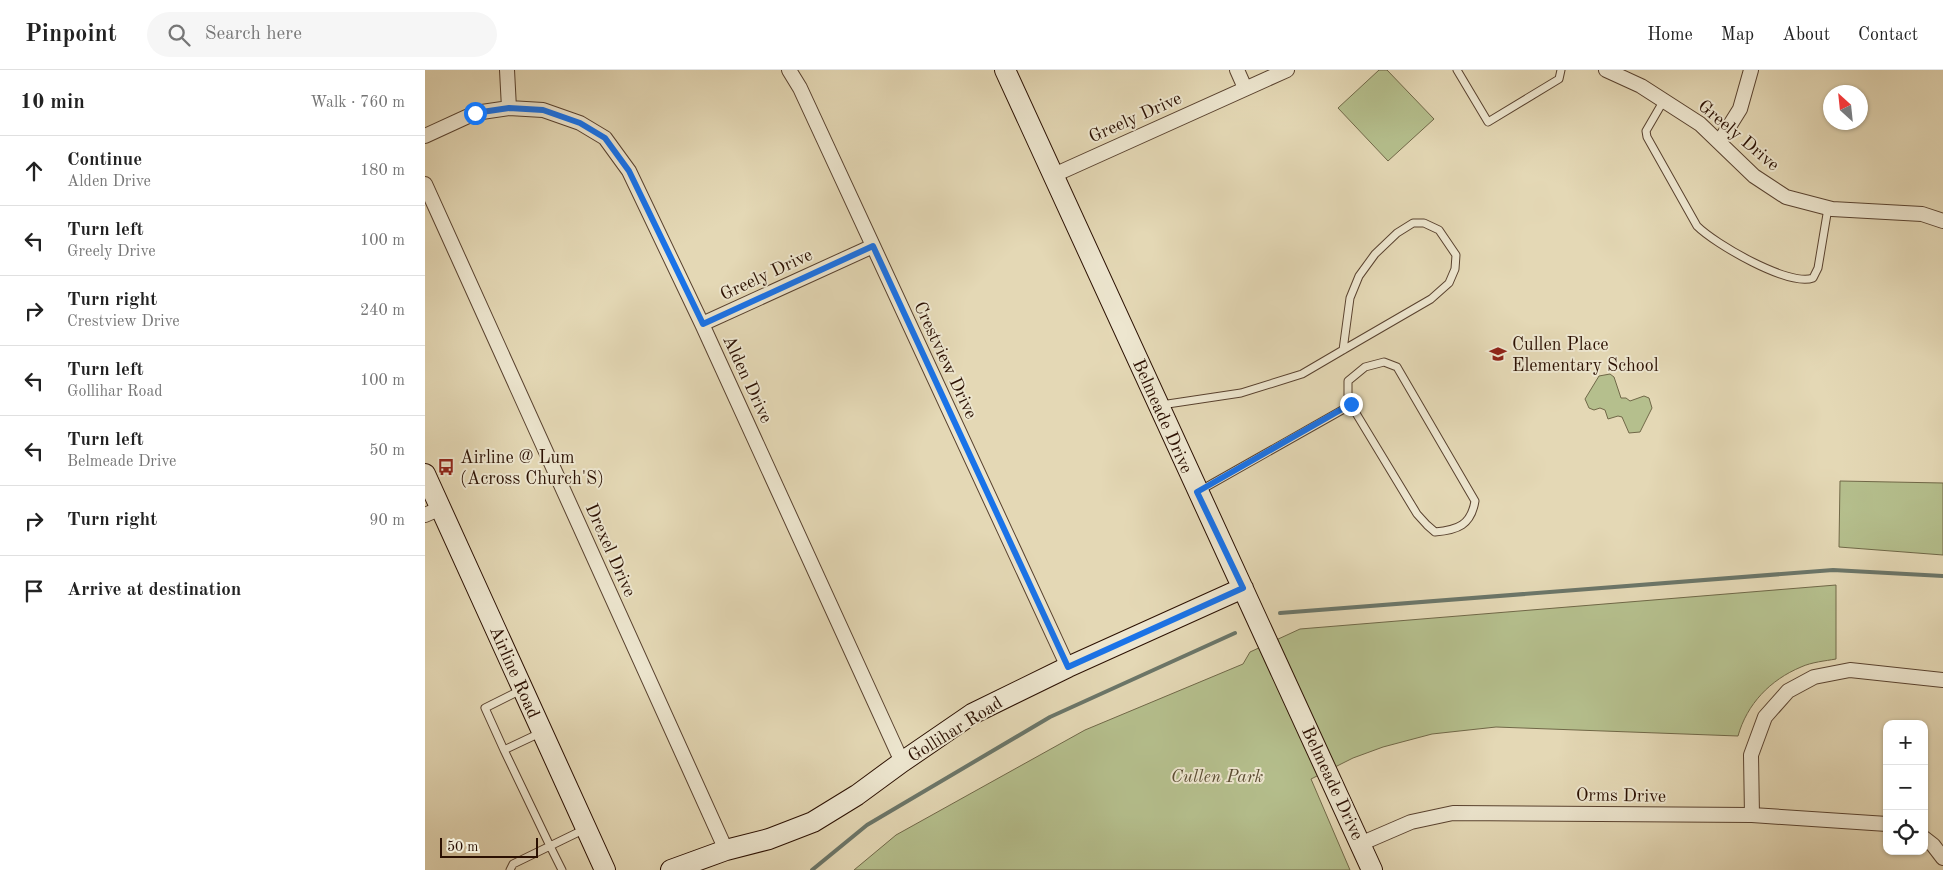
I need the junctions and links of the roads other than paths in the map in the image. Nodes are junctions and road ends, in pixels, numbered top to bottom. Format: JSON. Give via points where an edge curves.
{"nodes":[{"id":1,"x":507,"y":70,"type":"edge"},
{"id":2,"x":789,"y":70,"type":"edge"},
{"id":3,"x":1005,"y":70,"type":"edge"},
{"id":4,"x":1237,"y":70,"type":"edge"},
{"id":5,"x":1287,"y":70,"type":"edge"},
{"id":6,"x":1457,"y":70,"type":"edge"},
{"id":7,"x":1561,"y":70,"type":"edge"},
{"id":8,"x":1606,"y":70,"type":"edge"},
{"id":9,"x":1751,"y":70,"type":"edge"},
{"id":10,"x":1245,"y":88,"type":"junction"},
{"id":11,"x":1663,"y":100,"type":"junction"},
{"id":12,"x":509,"y":108,"type":"junction"},
{"id":13,"x":425,"y":136,"type":"edge"},
{"id":14,"x":1720,"y":142,"type":"junction"},
{"id":15,"x":1054,"y":175,"type":"junction"},
{"id":16,"x":425,"y":184,"type":"edge"},
{"id":17,"x":1828,"y":208,"type":"junction"},
{"id":18,"x":1943,"y":221,"type":"edge"},
{"id":19,"x":873,"y":246,"type":"junction"},
{"id":20,"x":703,"y":324,"type":"junction"},
{"id":21,"x":1343,"y":350,"type":"junction"},
{"id":22,"x":1351,"y":404,"type":"junction"},
{"id":23,"x":1158,"y":405,"type":"junction"},
{"id":24,"x":425,"y":474,"type":"edge"},
{"id":25,"x":1197,"y":492,"type":"junction"},
{"id":26,"x":433,"y":511,"type":"edge"},
{"id":27,"x":1243,"y":588,"type":"junction"},
{"id":28,"x":1068,"y":667,"type":"junction"},
{"id":29,"x":1943,"y":680,"type":"edge"},
{"id":30,"x":523,"y":689,"type":"junction"},
{"id":31,"x":543,"y":732,"type":"junction"},
{"id":32,"x":504,"y":750,"type":"junction"},
{"id":33,"x":902,"y":762,"type":"junction"},
{"id":34,"x":1752,"y":815,"type":"junction"},
{"id":35,"x":1883,"y":824,"type":"edge"},
{"id":36,"x":586,"y":829,"type":"junction"},
{"id":37,"x":1928,"y":841,"type":"edge"},
{"id":38,"x":1360,"y":844,"type":"junction"},
{"id":39,"x":550,"y":846,"type":"junction"},
{"id":40,"x":726,"y":850,"type":"junction"},
{"id":41,"x":1943,"y":858,"type":"edge"},
{"id":42,"x":510,"y":870,"type":"edge"},
{"id":43,"x":562,"y":870,"type":"edge"},
{"id":44,"x":605,"y":870,"type":"edge"},
{"id":45,"x":671,"y":870,"type":"edge"},
{"id":46,"x":1372,"y":870,"type":"edge"}],
"edges":[{"from":1,"to":12,"type":"street"},
{"from":2,"to":19,"type":"street","name":"Crestview Drive"},
{"from":3,"to":15,"type":"street","name":"Belmeade Drive"},
{"from":4,"to":10,"type":"street"},
{"from":5,"to":10,"type":"street","name":"Greely Drive"},
{"from":6,"to":7,"type":"lane","via":[[1488,122],[1559,80]]},
{"from":8,"to":11,"type":"street","name":"Greely Drive"},
{"from":9,"to":14,"type":"street","via":[[1740,109]]},
{"from":10,"to":15,"type":"street","name":"Greely Drive"},
{"from":11,"to":14,"type":"street","name":"Greely Drive","via":[[1700,124]]},
{"from":11,"to":17,"type":"lane","via":[[1646,130],[1647,137],[1697,226],[1706,235],[1768,271],[1807,281],[1813,278],[1818,268]]},
{"from":12,"to":13,"type":"street","name":"Alden Drive","via":[[475,113]]},
{"from":12,"to":20,"type":"street","name":"Alden Drive","via":[[543,110],[580,123],[605,138],[629,171]]},
{"from":14,"to":17,"type":"street","name":"Greely Drive","via":[[1754,176],[1786,197]]},
{"from":15,"to":23,"type":"street","name":"Belmeade Drive"},
{"from":16,"to":40,"type":"street","name":"Drexel Drive"},
{"from":17,"to":18,"type":"street","name":"Greely Drive","via":[[1922,214]]},
{"from":19,"to":20,"type":"street","name":"Greely Drive"},
{"from":19,"to":28,"type":"street","name":"Crestview Drive"},
{"from":20,"to":33,"type":"street","name":"Alden Drive"},
{"from":21,"to":21,"type":"lane","via":[[1431,299],[1449,283],[1455,269],[1455,255],[1439,230],[1424,223],[1413,223],[1375,254],[1359,276],[1350,298]]},
{"from":21,"to":23,"type":"lane","via":[[1302,374],[1265,386],[1241,393]]},
{"from":22,"to":22,"type":"lane","via":[[1417,514],[1427,525],[1435,532],[1448,531],[1461,526],[1473,515],[1475,501],[1397,368],[1384,362],[1365,367],[1348,381]]},
{"from":22,"to":25,"type":"lane"},
{"from":23,"to":25,"type":"street","name":"Belmeade Drive"},
{"from":24,"to":26,"type":"street","name":"Airline Road"},
{"from":25,"to":27,"type":"street","name":"Belmeade Drive"},
{"from":26,"to":30,"type":"street","name":"Airline Road"},
{"from":27,"to":28,"type":"street","name":"Gollihar Road"},
{"from":27,"to":38,"type":"street","name":"Belmeade Drive"},
{"from":28,"to":33,"type":"street","name":"Gollihar Road","via":[[972,714]]},
{"from":29,"to":34,"type":"street","via":[[1850,670],[1814,677],[1788,691],[1765,717],[1751,755]]},
{"from":30,"to":31,"type":"street","name":"Airline Road"},
{"from":30,"to":32,"type":"lane","via":[[485,708]]},
{"from":31,"to":32,"type":"lane"},
{"from":31,"to":36,"type":"street","name":"Airline Road"},
{"from":32,"to":39,"type":"lane"},
{"from":33,"to":40,"type":"street","name":"Gollihar Road","via":[[813,822]]},
{"from":34,"to":35,"type":"street","name":"Orms Drive"},
{"from":34,"to":38,"type":"street","name":"Orms Drive","via":[[1453,812],[1411,822]]},
{"from":36,"to":39,"type":"lane"},
{"from":36,"to":44,"type":"street","name":"Airline Road"},
{"from":37,"to":41,"type":"street"},
{"from":38,"to":46,"type":"street","name":"Belmeade Drive"},
{"from":39,"to":42,"type":"lane","via":[[513,864]]},
{"from":39,"to":43,"type":"lane"},
{"from":40,"to":45,"type":"street","name":"Gollihar Road"}]}
